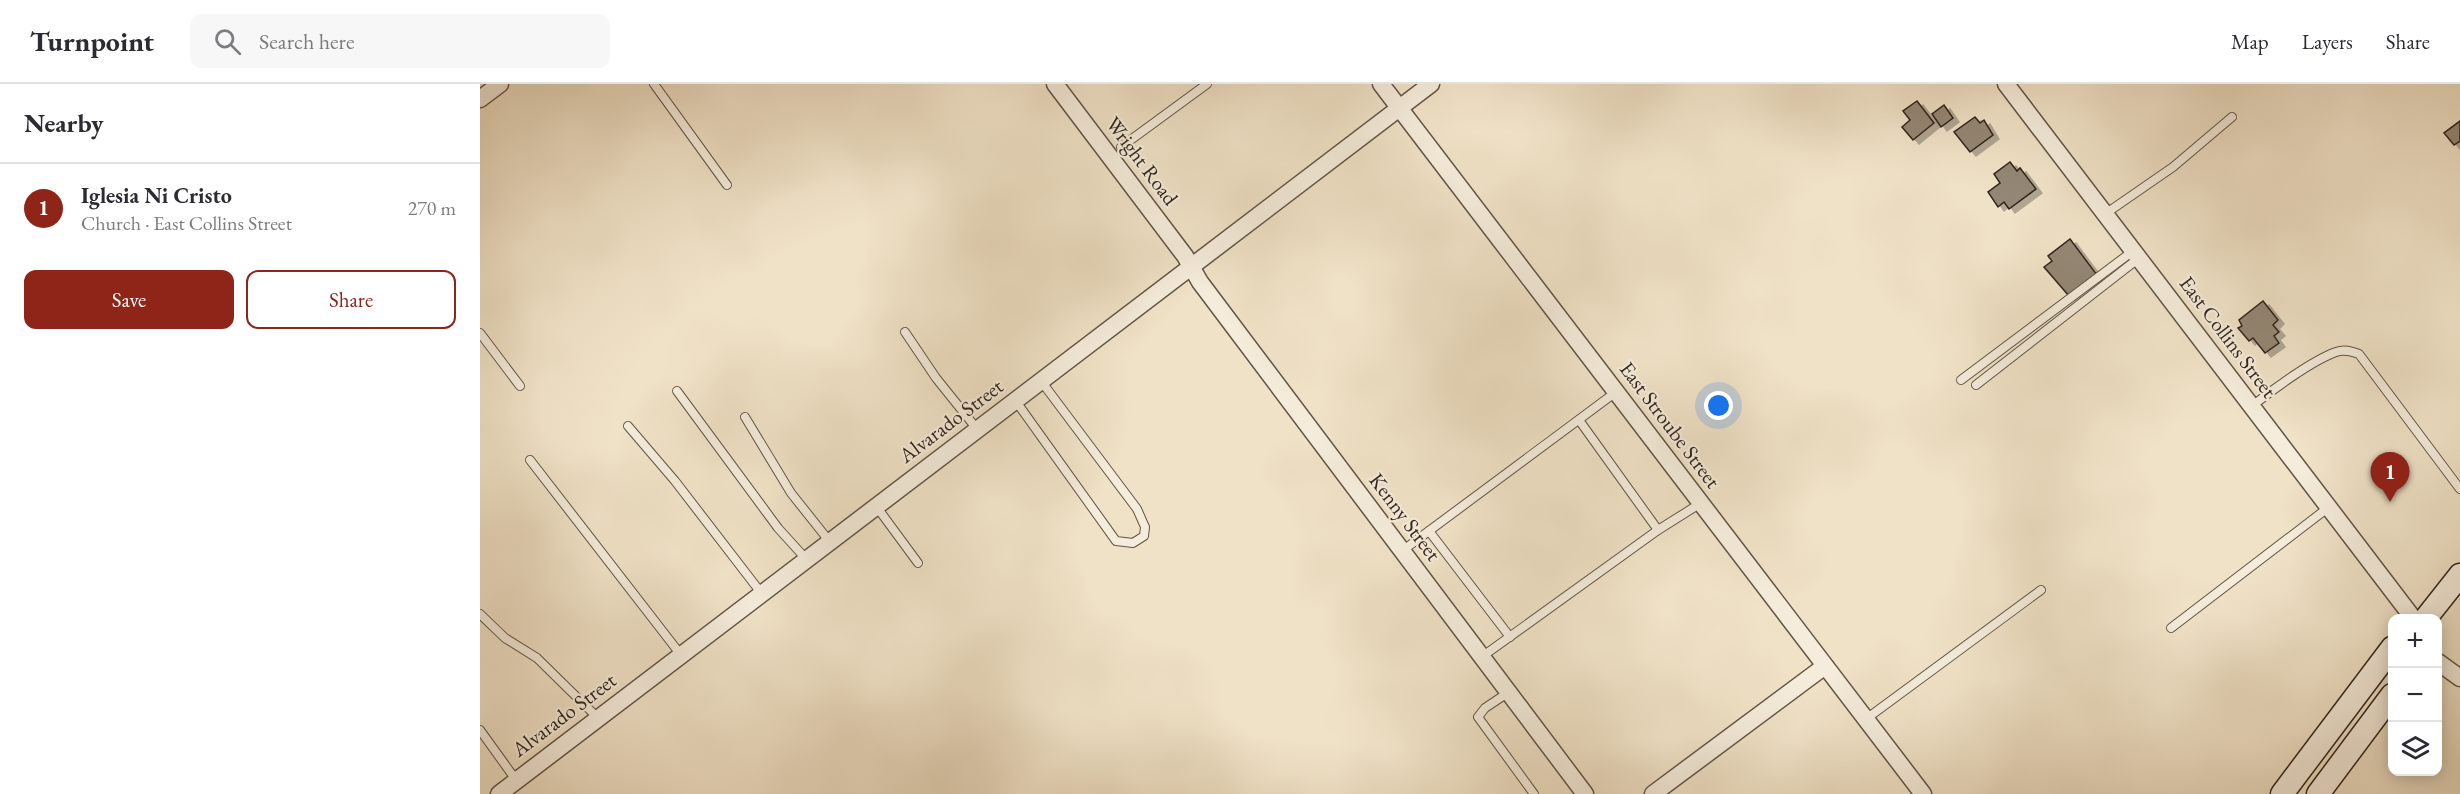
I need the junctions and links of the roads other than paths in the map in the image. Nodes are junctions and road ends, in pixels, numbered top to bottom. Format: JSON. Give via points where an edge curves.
{"nodes":[{"id":1,"x":500,"y":84,"type":"edge"},
{"id":2,"x":654,"y":84,"type":"edge"},
{"id":3,"x":1055,"y":84,"type":"edge"},
{"id":4,"x":1207,"y":84,"type":"edge"},
{"id":5,"x":1381,"y":84,"type":"edge"},
{"id":6,"x":1431,"y":84,"type":"edge"},
{"id":7,"x":2006,"y":84,"type":"edge"},
{"id":8,"x":480,"y":99,"type":"edge"},
{"id":9,"x":1400,"y":108,"type":"junction"},
{"id":10,"x":2232,"y":117,"type":"dead end"},
{"id":11,"x":1121,"y":147,"type":"dead end"},
{"id":12,"x":727,"y":185,"type":"dead end"},
{"id":13,"x":2105,"y":214,"type":"junction"},
{"id":14,"x":2136,"y":254,"type":"junction"},
{"id":15,"x":1190,"y":267,"type":"junction"},
{"id":16,"x":904,"y":332,"type":"dead end"},
{"id":17,"x":480,"y":333,"type":"edge"},
{"id":18,"x":1961,"y":380,"type":"dead end"},
{"id":19,"x":1041,"y":381,"type":"junction"},
{"id":20,"x":520,"y":386,"type":"dead end"},
{"id":21,"x":1976,"y":386,"type":"dead end"},
{"id":22,"x":677,"y":391,"type":"dead end"},
{"id":23,"x":1616,"y":392,"type":"junction"},
{"id":24,"x":1015,"y":400,"type":"junction"},
{"id":25,"x":2252,"y":406,"type":"junction"},
{"id":26,"x":746,"y":417,"type":"dead end"},
{"id":27,"x":1579,"y":420,"type":"junction"},
{"id":28,"x":628,"y":426,"type":"dead end"},
{"id":29,"x":977,"y":429,"type":"junction"},
{"id":30,"x":530,"y":459,"type":"dead end"},
{"id":31,"x":2460,"y":489,"type":"edge"},
{"id":32,"x":1701,"y":503,"type":"junction"},
{"id":33,"x":876,"y":506,"type":"junction"},
{"id":34,"x":2329,"y":507,"type":"junction"},
{"id":35,"x":1658,"y":530,"type":"junction"},
{"id":36,"x":1429,"y":531,"type":"junction"},
{"id":37,"x":830,"y":542,"type":"junction"},
{"id":38,"x":1402,"y":551,"type":"junction"},
{"id":39,"x":807,"y":560,"type":"junction"},
{"id":40,"x":918,"y":563,"type":"dead end"},
{"id":41,"x":2460,"y":574,"type":"edge"},
{"id":42,"x":2041,"y":590,"type":"dead end"},
{"id":43,"x":762,"y":594,"type":"junction"},
{"id":44,"x":480,"y":614,"type":"edge"},
{"id":45,"x":2410,"y":614,"type":"edge"},
{"id":46,"x":2429,"y":614,"type":"edge"},
{"id":47,"x":2171,"y":628,"type":"dead end"},
{"id":48,"x":1510,"y":637,"type":"junction"},
{"id":49,"x":2388,"y":653,"type":"edge"},
{"id":50,"x":681,"y":655,"type":"junction"},
{"id":51,"x":1483,"y":656,"type":"junction"},
{"id":52,"x":2442,"y":665,"type":"edge"},
{"id":53,"x":1825,"y":666,"type":"junction"},
{"id":54,"x":2460,"y":678,"type":"edge"},
{"id":55,"x":1509,"y":691,"type":"junction"},
{"id":56,"x":2388,"y":699,"type":"edge"},
{"id":57,"x":598,"y":718,"type":"junction"},
{"id":58,"x":1866,"y":719,"type":"junction"},
{"id":59,"x":480,"y":730,"type":"edge"},
{"id":60,"x":516,"y":780,"type":"junction"},
{"id":61,"x":499,"y":794,"type":"edge"},
{"id":62,"x":1534,"y":794,"type":"edge"},
{"id":63,"x":1585,"y":794,"type":"edge"},
{"id":64,"x":1653,"y":794,"type":"edge"},
{"id":65,"x":1923,"y":794,"type":"edge"},
{"id":66,"x":2282,"y":794,"type":"edge"},
{"id":67,"x":2318,"y":794,"type":"edge"}],
"edges":[{"from":1,"to":8,"type":"street"},
{"from":2,"to":12,"type":"lane"},
{"from":3,"to":15,"type":"street","name":"Wright Road"},
{"from":4,"to":11,"type":"lane"},
{"from":5,"to":9,"type":"street","name":"East Stroube Street"},
{"from":6,"to":9,"type":"street","name":"Alvarado Street"},
{"from":7,"to":13,"type":"street","name":"East Collins Street"},
{"from":9,"to":15,"type":"street","name":"Alvarado Street"},
{"from":9,"to":23,"type":"street","name":"East Stroube Street"},
{"from":10,"to":13,"type":"lane","via":[[2173,167]]},
{"from":13,"to":14,"type":"street","name":"East Collins Street"},
{"from":14,"to":18,"type":"lane"},
{"from":14,"to":21,"type":"lane"},
{"from":14,"to":25,"type":"street","name":"East Collins Street"},
{"from":15,"to":19,"type":"street","name":"Alvarado Street"},
{"from":15,"to":38,"type":"street","name":"Kenny Street"},
{"from":16,"to":29,"type":"lane"},
{"from":17,"to":20,"type":"lane"},
{"from":19,"to":24,"type":"street","name":"Alvarado Street"},
{"from":19,"to":24,"type":"lane","via":[[1137,509],[1145,527],[1144,536],[1133,543],[1116,541]]},
{"from":22,"to":39,"type":"lane","via":[[778,528]]},
{"from":23,"to":27,"type":"lane"},
{"from":23,"to":32,"type":"street","name":"East Stroube Street"},
{"from":24,"to":29,"type":"street","name":"Alvarado Street"},
{"from":25,"to":31,"type":"lane","via":[[2327,356],[2343,351],[2359,354]]},
{"from":25,"to":34,"type":"street","name":"East Collins Street"},
{"from":26,"to":37,"type":"lane","via":[[791,493]]},
{"from":27,"to":35,"type":"lane"},
{"from":27,"to":36,"type":"lane"},
{"from":28,"to":43,"type":"lane"},
{"from":29,"to":33,"type":"street","name":"Alvarado Street"},
{"from":30,"to":50,"type":"lane"},
{"from":32,"to":35,"type":"lane"},
{"from":32,"to":53,"type":"street","name":"East Stroube Street"},
{"from":33,"to":37,"type":"street","name":"Alvarado Street"},
{"from":33,"to":40,"type":"lane"},
{"from":34,"to":45,"type":"street","name":"East Collins Street"},
{"from":34,"to":47,"type":"lane"},
{"from":35,"to":48,"type":"lane"},
{"from":36,"to":38,"type":"lane"},
{"from":36,"to":48,"type":"lane"},
{"from":37,"to":39,"type":"street","name":"Alvarado Street"},
{"from":38,"to":51,"type":"street","name":"Kenny Street"},
{"from":39,"to":43,"type":"street","name":"Alvarado Street"},
{"from":41,"to":46,"type":"main road"},
{"from":42,"to":58,"type":"lane"},
{"from":43,"to":50,"type":"street","name":"Alvarado Street"},
{"from":44,"to":57,"type":"lane","via":[[505,638],[537,658]]},
{"from":48,"to":51,"type":"lane"},
{"from":49,"to":66,"type":"main road"},
{"from":50,"to":57,"type":"street","name":"Alvarado Street"},
{"from":51,"to":55,"type":"street","name":"Kenny Street"},
{"from":52,"to":54,"type":"street"},
{"from":53,"to":58,"type":"street","name":"East Stroube Street"},
{"from":53,"to":64,"type":"street"},
{"from":55,"to":62,"type":"lane","via":[[1478,717]]},
{"from":55,"to":63,"type":"street","name":"Kenny Street"},
{"from":56,"to":67,"type":"main road"},
{"from":57,"to":60,"type":"street","name":"Alvarado Street"},
{"from":58,"to":65,"type":"street","name":"East Stroube Street"},
{"from":59,"to":60,"type":"lane"},
{"from":60,"to":61,"type":"street","name":"Alvarado Street"}]}
